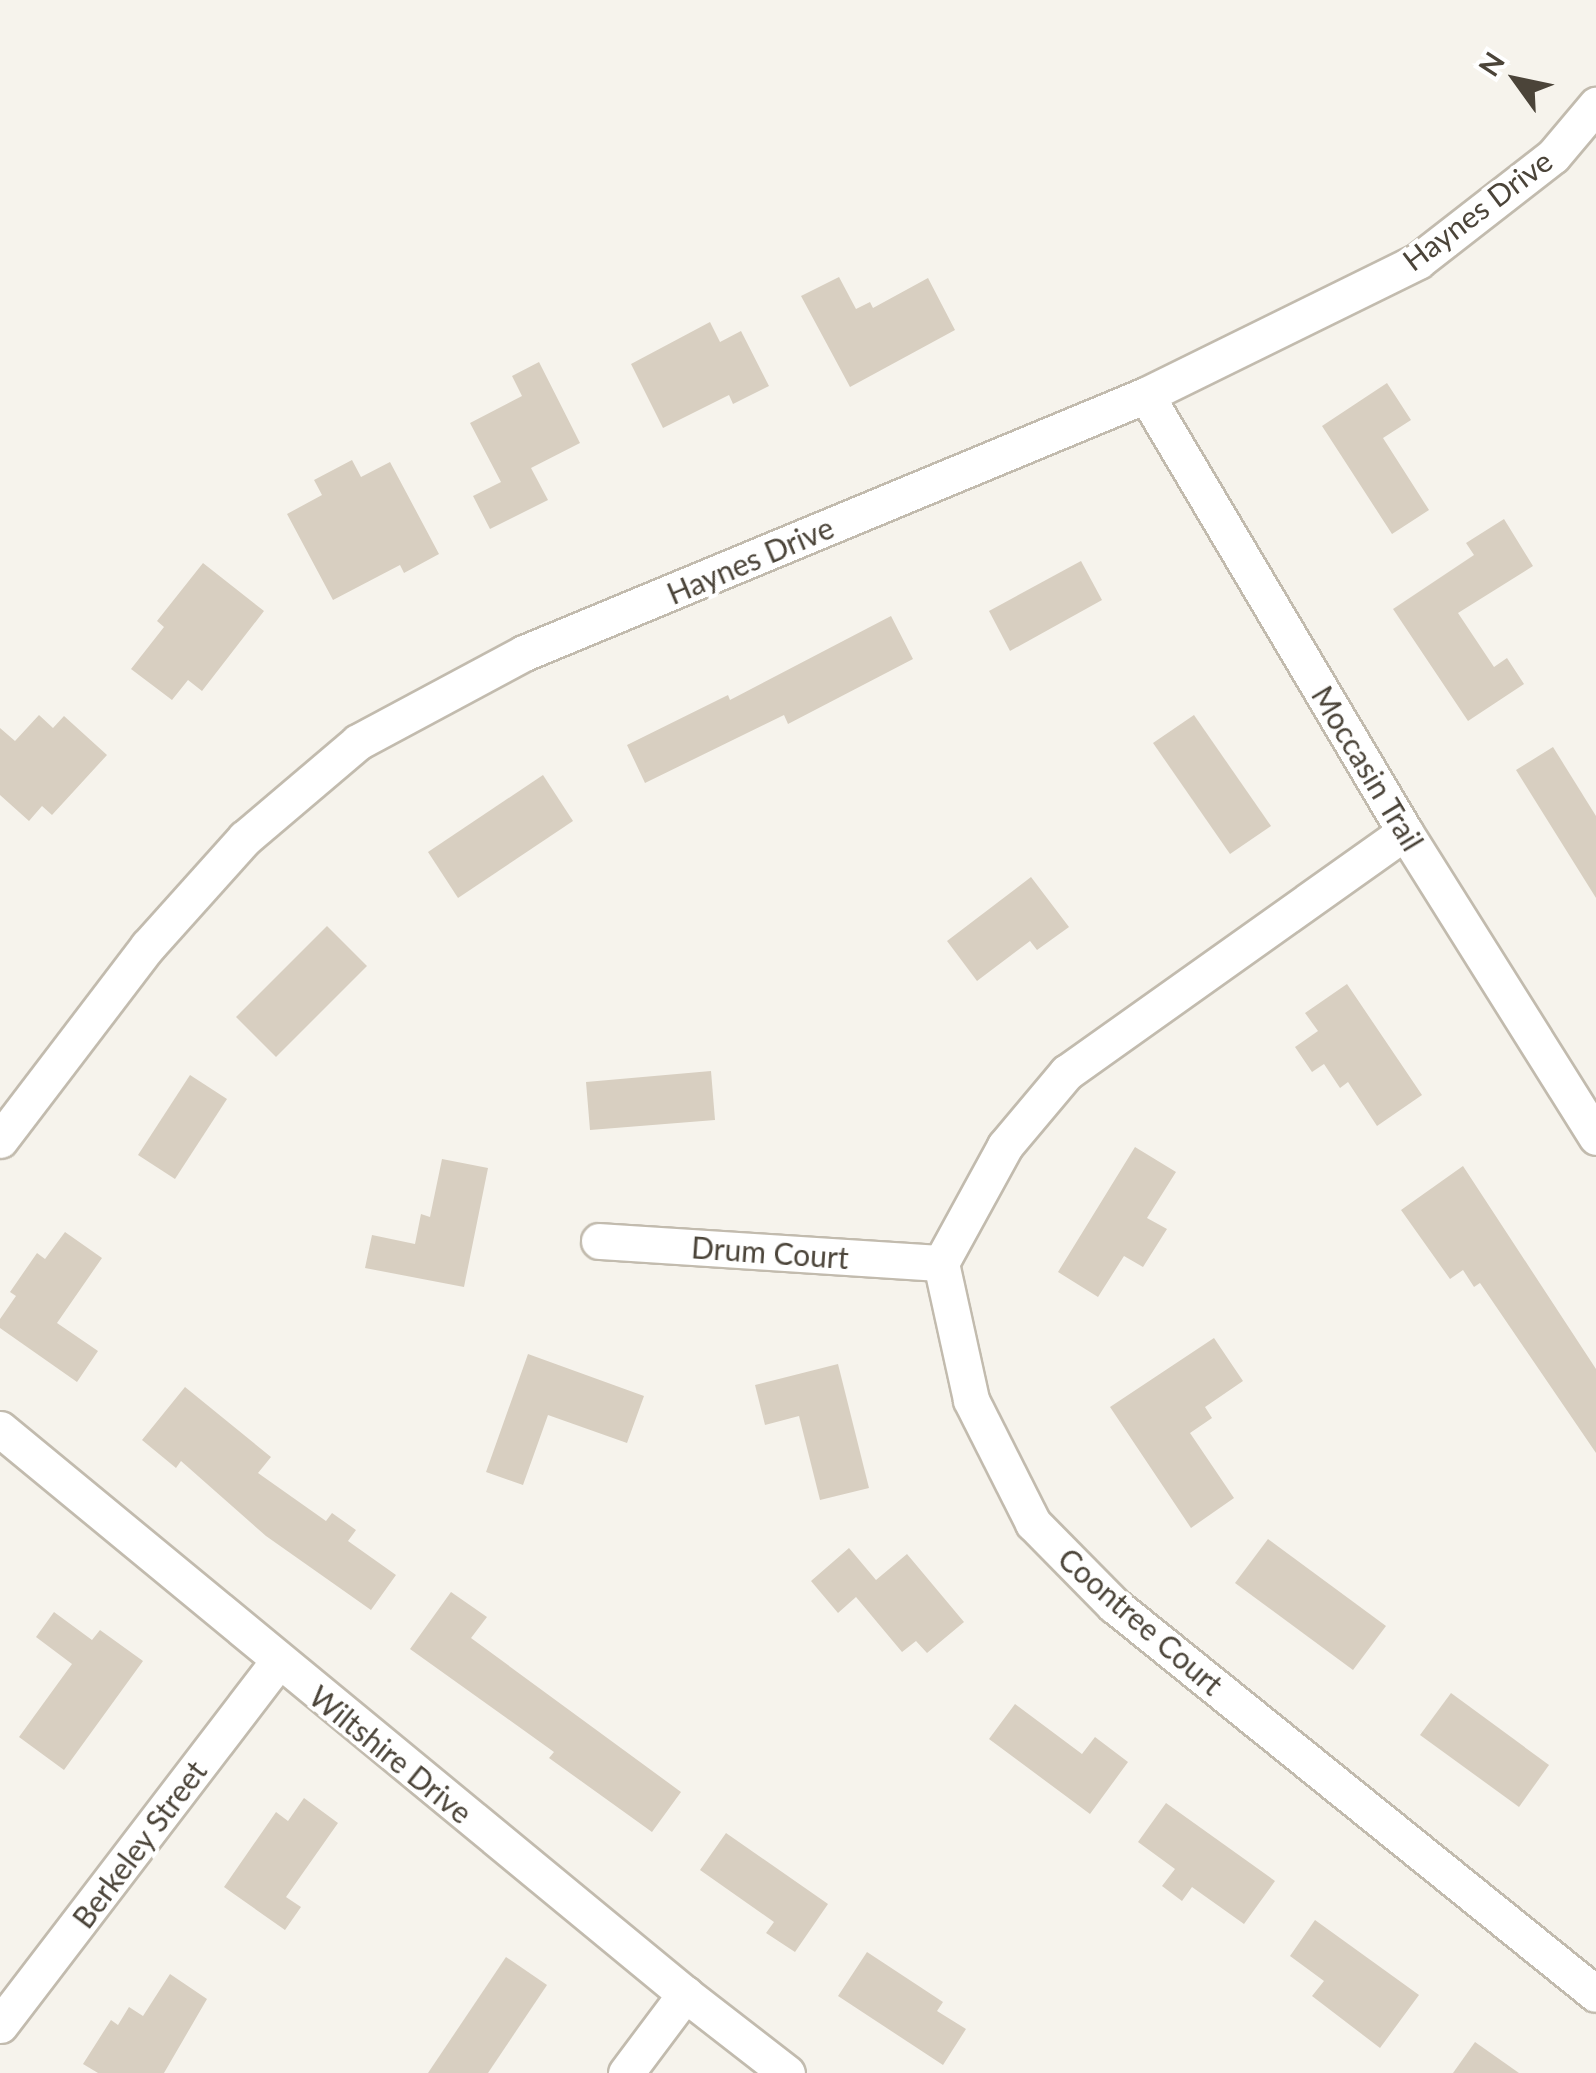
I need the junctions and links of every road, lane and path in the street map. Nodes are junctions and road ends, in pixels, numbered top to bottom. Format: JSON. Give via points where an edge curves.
{"nodes":[{"id":1,"x":1596,"y":105,"type":"edge"},
{"id":2,"x":1146,"y":395,"type":"junction"},
{"id":3,"x":1405,"y":832,"type":"junction"},
{"id":4,"x":1596,"y":1138,"type":"edge"},
{"id":5,"x":0,"y":1140,"type":"edge"},
{"id":6,"x":599,"y":1241,"type":"dead end"},
{"id":7,"x":940,"y":1264,"type":"junction"},
{"id":8,"x":0,"y":1429,"type":"edge"},
{"id":9,"x":278,"y":1662,"type":"junction"},
{"id":10,"x":684,"y":1994,"type":"junction"},
{"id":11,"x":1596,"y":1994,"type":"edge"},
{"id":12,"x":0,"y":2026,"type":"edge"},
{"id":13,"x":626,"y":2073,"type":"edge"},
{"id":14,"x":787,"y":2073,"type":"edge"}],
"edges":[{"from":1,"to":2,"type":"street","name":"Haynes Drive","via":[[1553,156],[1418,261]]},
{"from":2,"to":3,"type":"street","name":"Moccasin Trail"},
{"from":2,"to":5,"type":"street","name":"Haynes Drive","via":[[524,653],[358,742],[244,838],[148,946]]},
{"from":3,"to":4,"type":"street","name":"Moccasin Trail"},
{"from":3,"to":7,"type":"street","via":[[1067,1072],[1005,1146]]},
{"from":6,"to":7,"type":"street","name":"Drum Court"},
{"from":7,"to":11,"type":"street","name":"Coontree Court","via":[[971,1400],[1033,1523],[1114,1605]]},
{"from":8,"to":9,"type":"street","name":"Wiltshire Drive"},
{"from":9,"to":10,"type":"street","name":"Wiltshire Drive"},
{"from":9,"to":12,"type":"street","name":"Berkeley Street"},
{"from":10,"to":13,"type":"street"},
{"from":10,"to":14,"type":"street","name":"Wiltshire Drive"}]}
